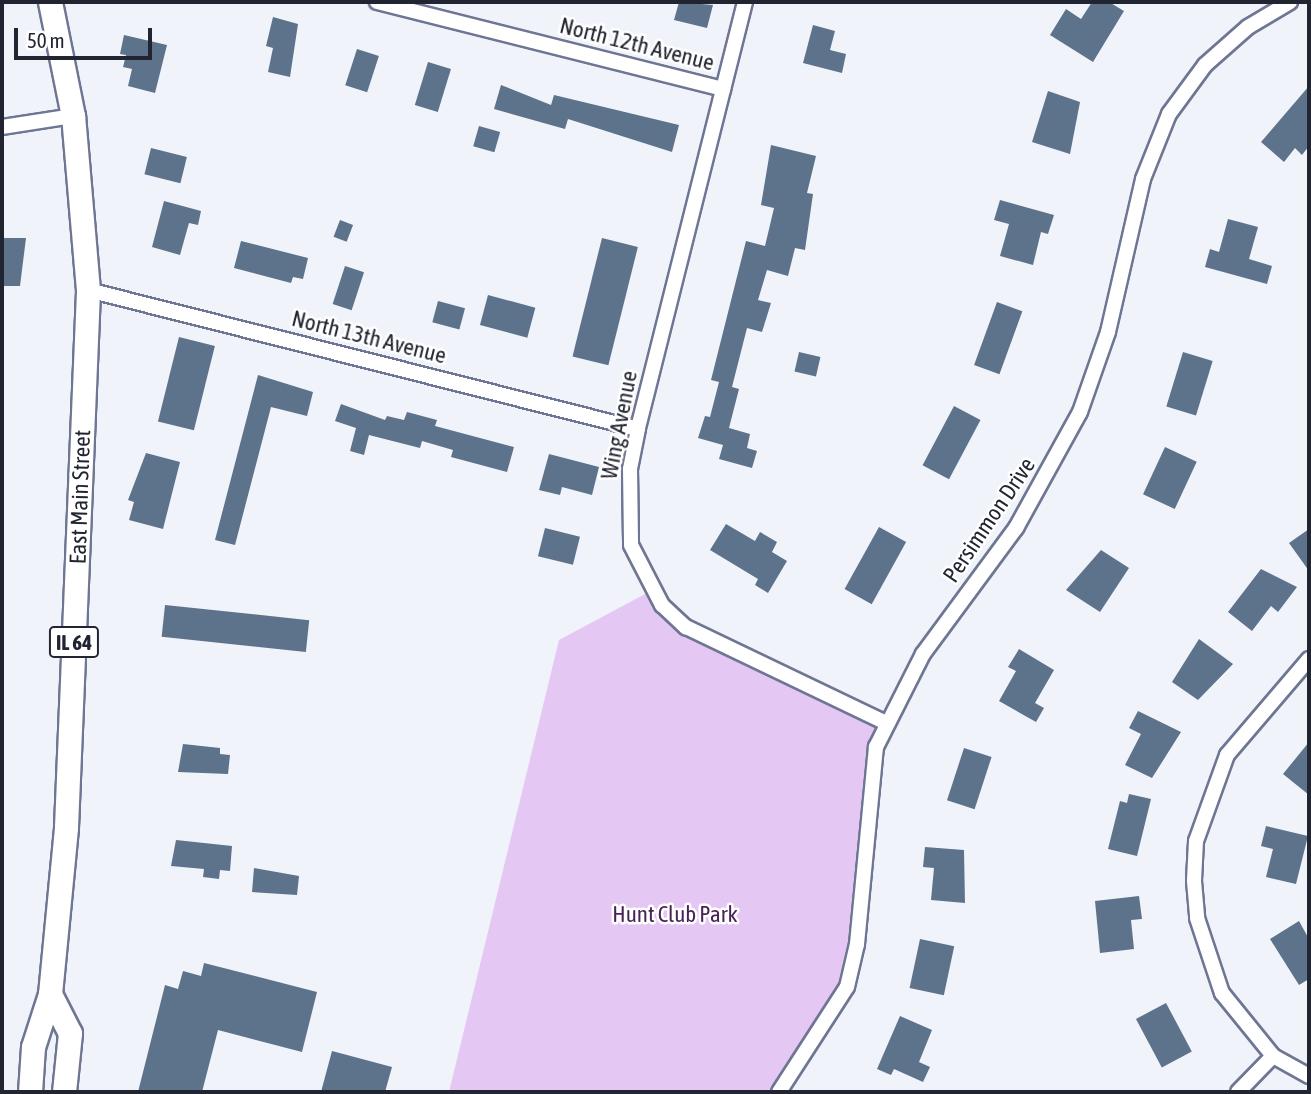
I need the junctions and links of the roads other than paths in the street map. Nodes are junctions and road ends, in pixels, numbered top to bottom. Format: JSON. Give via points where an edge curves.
{"nodes":[{"id":1,"x":50,"y":2,"type":"edge"},
{"id":2,"x":377,"y":2,"type":"edge"},
{"id":3,"x":745,"y":2,"type":"edge"},
{"id":4,"x":1290,"y":2,"type":"edge"},
{"id":5,"x":723,"y":89,"type":"junction"},
{"id":6,"x":73,"y":116,"type":"junction"},
{"id":7,"x":2,"y":127,"type":"edge"},
{"id":8,"x":88,"y":290,"type":"junction"},
{"id":9,"x":638,"y":429,"type":"junction"},
{"id":10,"x":1309,"y":659,"type":"edge"},
{"id":11,"x":886,"y":723,"type":"junction"},
{"id":12,"x":50,"y":994,"type":"junction"},
{"id":13,"x":1273,"y":1056,"type":"junction"},
{"id":14,"x":1309,"y":1076,"type":"edge"},
{"id":15,"x":30,"y":1092,"type":"edge"},
{"id":16,"x":64,"y":1092,"type":"edge"},
{"id":17,"x":779,"y":1092,"type":"edge"},
{"id":18,"x":1238,"y":1092,"type":"edge"}],
"edges":[{"from":1,"to":6,"type":"main road","name":"East Main Street","number":"IL 64"},
{"from":2,"to":5,"type":"street","name":"North 12th Avenue"},
{"from":3,"to":5,"type":"street","name":"Wing Avenue"},
{"from":4,"to":11,"type":"street","name":"Persimmon Drive","via":[[1248,27],[1205,65],[1169,114],[1143,179],[1108,332],[1080,412],[1035,498],[923,654]]},
{"from":5,"to":9,"type":"street","name":"Wing Avenue"},
{"from":6,"to":7,"type":"street"},
{"from":6,"to":8,"type":"main road","name":"East Main Street","number":"IL 64"},
{"from":8,"to":9,"type":"street","name":"North 13th Avenue"},
{"from":8,"to":12,"type":"main road","name":"East Main Street","number":"IL 64","via":[[68,791]]},
{"from":9,"to":11,"type":"street","name":"Wing Avenue","via":[[630,469],[631,545],[662,605],[711,643]]},
{"from":10,"to":13,"type":"street","via":[[1227,755],[1196,841],[1197,918],[1207,956],[1222,993]]},
{"from":11,"to":17,"type":"street","name":"Persimmon Drive","via":[[876,747],[857,944],[847,987]]},
{"from":12,"to":15,"type":"main road","name":"East Main Street","number":"IL 64","via":[[33,1047]]},
{"from":12,"to":16,"type":"main road","via":[[70,1033]]},
{"from":13,"to":14,"type":"street"},
{"from":13,"to":18,"type":"street"}]}
